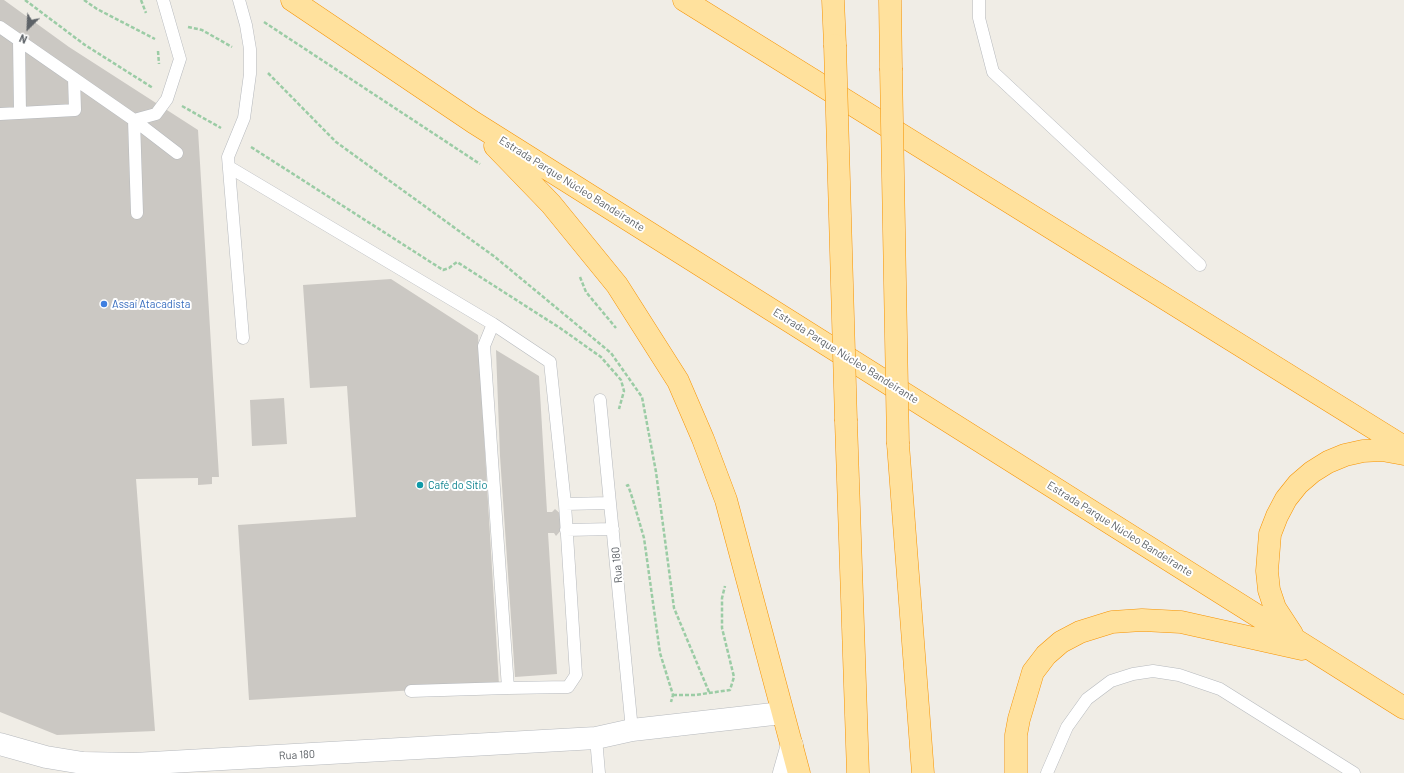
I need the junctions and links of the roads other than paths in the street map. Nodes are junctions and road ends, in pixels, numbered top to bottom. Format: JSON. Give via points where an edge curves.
{"nodes":[{"id":1,"x":163,"y":0,"type":"edge"},
{"id":2,"x":292,"y":0,"type":"edge"},
{"id":3,"x":684,"y":0,"type":"edge"},
{"id":4,"x":834,"y":0,"type":"edge"},
{"id":5,"x":890,"y":0,"type":"edge"},
{"id":6,"x":979,"y":0,"type":"edge"},
{"id":7,"x":240,"y":4,"type":"edge"},
{"id":8,"x":0,"y":27,"type":"edge"},
{"id":9,"x":19,"y":40,"type":"junction"},
{"id":10,"x":74,"y":78,"type":"junction"},
{"id":11,"x":20,"y":113,"type":"junction"},
{"id":12,"x":0,"y":114,"type":"edge"},
{"id":13,"x":134,"y":120,"type":"junction"},
{"id":14,"x":472,"y":122,"type":"junction"},
{"id":15,"x":176,"y":153,"type":"dead end"},
{"id":16,"x":229,"y":167,"type":"junction"},
{"id":17,"x":137,"y":214,"type":"dead end"},
{"id":18,"x":1200,"y":265,"type":"dead end"},
{"id":19,"x":493,"y":324,"type":"junction"},
{"id":20,"x":243,"y":338,"type":"dead end"},
{"id":21,"x":600,"y":400,"type":"dead end"},
{"id":22,"x":1404,"y":447,"type":"edge"},
{"id":23,"x":1404,"y":454,"type":"edge"},
{"id":24,"x":609,"y":497,"type":"junction"},
{"id":25,"x":565,"y":504,"type":"junction"},
{"id":26,"x":613,"y":529,"type":"junction"},
{"id":27,"x":566,"y":530,"type":"junction"},
{"id":28,"x":1296,"y":639,"type":"junction"},
{"id":29,"x":1316,"y":652,"type":"junction"},
{"id":30,"x":508,"y":688,"type":"junction"},
{"id":31,"x":411,"y":691,"type":"dead end"},
{"id":32,"x":1404,"y":708,"type":"edge"},
{"id":33,"x":782,"y":713,"type":"junction"},
{"id":34,"x":632,"y":730,"type":"junction"},
{"id":35,"x":596,"y":738,"type":"junction"},
{"id":36,"x":0,"y":744,"type":"edge"},
{"id":37,"x":792,"y":745,"type":"junction"},
{"id":38,"x":134,"y":769,"type":"edge"},
{"id":39,"x":599,"y":773,"type":"edge"},
{"id":40,"x":784,"y":773,"type":"edge"},
{"id":41,"x":799,"y":773,"type":"edge"},
{"id":42,"x":858,"y":773,"type":"edge"},
{"id":43,"x":923,"y":773,"type":"edge"},
{"id":44,"x":1016,"y":773,"type":"edge"},
{"id":45,"x":1047,"y":773,"type":"edge"},
{"id":46,"x":1354,"y":773,"type":"edge"}],
"edges":[{"from":1,"to":13,"type":"lane","via":[[180,59],[168,99],[156,114]]},
{"from":2,"to":14,"type":"highway","name":"Estrada Parque Núcleo Bandeirante"},
{"from":3,"to":22,"type":"highway"},
{"from":4,"to":42,"type":"highway","bridge":true},
{"from":5,"to":43,"type":"highway","bridge":true,"via":[[898,444]]},
{"from":6,"to":18,"type":"lane","via":[[979,18],[993,72]]},
{"from":7,"to":16,"type":"lane","via":[[250,49],[250,74],[244,118],[228,156]]},
{"from":8,"to":9,"type":"lane"},
{"from":9,"to":10,"type":"lane"},
{"from":9,"to":11,"type":"lane"},
{"from":10,"to":11,"type":"lane","via":[[75,110]]},
{"from":10,"to":13,"type":"lane"},
{"from":11,"to":12,"type":"lane"},
{"from":13,"to":15,"type":"lane"},
{"from":13,"to":17,"type":"lane"},
{"from":14,"to":28,"type":"highway","name":"Estrada Parque Núcleo Bandeirante"},
{"from":14,"to":33,"type":"highway","via":[[551,204],[617,285],[678,381],[726,500]]},
{"from":16,"to":19,"type":"lane"},
{"from":16,"to":20,"type":"lane"},
{"from":19,"to":25,"type":"lane","via":[[550,362]]},
{"from":19,"to":30,"type":"lane","via":[[484,346]]},
{"from":21,"to":24,"type":"lane","name":"Rua 180"},
{"from":23,"to":28,"type":"highway","via":[[1382,450],[1345,455],[1312,472],[1286,499],[1270,534],[1267,571],[1275,608]]},
{"from":24,"to":25,"type":"lane"},
{"from":24,"to":26,"type":"lane","name":"Rua 180"},
{"from":25,"to":27,"type":"lane"},
{"from":26,"to":27,"type":"lane"},
{"from":26,"to":34,"type":"lane","name":"Rua 180"},
{"from":27,"to":30,"type":"lane","via":[[576,675],[568,687]]},
{"from":28,"to":29,"type":"highway","name":"Estrada Parque Núcleo Bandeirante"},
{"from":29,"to":32,"type":"highway","name":"Estrada Parque Núcleo Bandeirante"},
{"from":29,"to":44,"type":"highway","via":[[1181,622],[1112,622],[1080,632],[1061,642],[1046,655],[1033,672],[1017,729]]},
{"from":30,"to":31,"type":"lane"},
{"from":33,"to":34,"type":"street","name":"Rua 180"},
{"from":33,"to":37,"type":"highway"},
{"from":34,"to":35,"type":"street","name":"Rua 180"},
{"from":35,"to":38,"type":"street","name":"Rua 180"},
{"from":35,"to":39,"type":"lane"},
{"from":36,"to":38,"type":"street","name":"Rua 180","via":[[46,757]]},
{"from":37,"to":40,"type":"street"},
{"from":37,"to":41,"type":"highway"},
{"from":45,"to":46,"type":"lane","via":[[1068,727],[1088,699],[1111,681],[1153,671],[1179,675],[1220,689]]}]}
